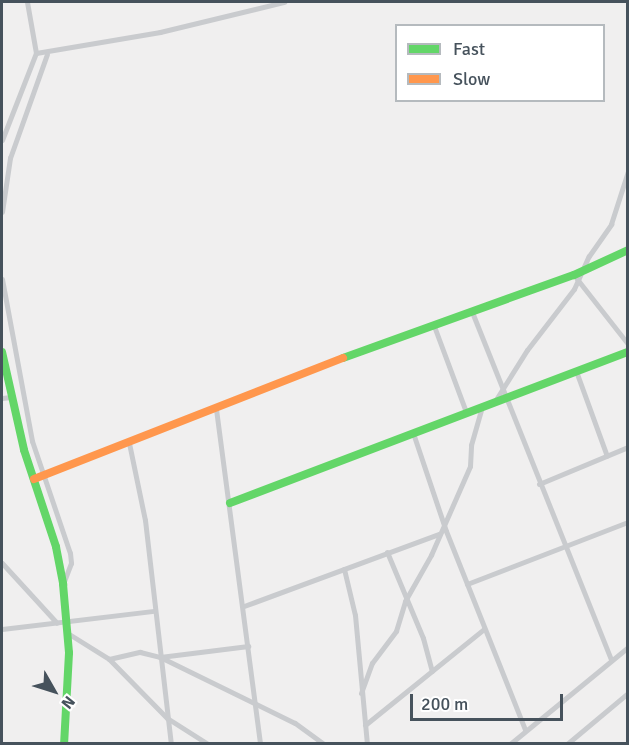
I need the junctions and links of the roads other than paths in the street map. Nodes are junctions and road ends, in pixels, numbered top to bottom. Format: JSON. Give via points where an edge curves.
{"nodes":[{"id":1,"x":27,"y":2,"type":"edge"},
{"id":2,"x":284,"y":2,"type":"edge"},
{"id":3,"x":36,"y":53,"type":"junction"},
{"id":4,"x":47,"y":54,"type":"junction"},
{"id":5,"x":3,"y":130,"type":"edge"},
{"id":6,"x":2,"y":140,"type":"edge"},
{"id":7,"x":627,"y":171,"type":"edge"},
{"id":8,"x":2,"y":212,"type":"edge"},
{"id":9,"x":627,"y":250,"type":"edge"},
{"id":10,"x":582,"y":270,"type":"junction"},
{"id":11,"x":576,"y":277,"type":"junction"},
{"id":12,"x":2,"y":279,"type":"edge"},
{"id":13,"x":471,"y":312,"type":"junction"},
{"id":14,"x":434,"y":326,"type":"junction"},
{"id":15,"x":627,"y":345,"type":"edge"},
{"id":16,"x":2,"y":351,"type":"edge"},
{"id":17,"x":627,"y":352,"type":"edge"},
{"id":18,"x":576,"y":371,"type":"junction"},
{"id":19,"x":504,"y":393,"type":"junction"},
{"id":20,"x":11,"y":397,"type":"junction"},
{"id":21,"x":2,"y":398,"type":"edge"},
{"id":22,"x":483,"y":406,"type":"junction"},
{"id":23,"x":216,"y":409,"type":"junction"},
{"id":24,"x":465,"y":412,"type":"junction"},
{"id":25,"x":413,"y":433,"type":"junction"},
{"id":26,"x":129,"y":443,"type":"junction"},
{"id":27,"x":627,"y":447,"type":"edge"},
{"id":28,"x":607,"y":456,"type":"junction"},
{"id":29,"x":44,"y":475,"type":"junction"},
{"id":30,"x":34,"y":478,"type":"junction"},
{"id":31,"x":539,"y":484,"type":"junction"},
{"id":32,"x":230,"y":503,"type":"junction"},
{"id":33,"x":627,"y":522,"type":"edge"},
{"id":34,"x":444,"y":523,"type":"junction"},
{"id":35,"x":446,"y":531,"type":"junction"},
{"id":36,"x":439,"y":534,"type":"junction"},
{"id":37,"x":566,"y":546,"type":"junction"},
{"id":38,"x":387,"y":552,"type":"junction"},
{"id":39,"x":2,"y":563,"type":"edge"},
{"id":40,"x":344,"y":569,"type":"junction"},
{"id":41,"x":63,"y":584,"type":"junction"},
{"id":42,"x":466,"y":585,"type":"junction"},
{"id":43,"x":407,"y":597,"type":"junction"},
{"id":44,"x":244,"y":606,"type":"junction"},
{"id":45,"x":154,"y":611,"type":"junction"},
{"id":46,"x":68,"y":621,"type":"junction"},
{"id":47,"x":57,"y":623,"type":"junction"},
{"id":48,"x":2,"y":629,"type":"edge"},
{"id":49,"x":484,"y":629,"type":"junction"},
{"id":50,"x":69,"y":634,"type":"junction"},
{"id":51,"x":248,"y":646,"type":"junction"},
{"id":52,"x":627,"y":647,"type":"edge"},
{"id":53,"x":160,"y":657,"type":"junction"},
{"id":54,"x":109,"y":659,"type":"junction"},
{"id":55,"x":611,"y":660,"type":"junction"},
{"id":56,"x":432,"y":671,"type":"junction"},
{"id":57,"x":361,"y":693,"type":"junction"},
{"id":58,"x":627,"y":693,"type":"edge"},
{"id":59,"x":255,"y":702,"type":"junction"},
{"id":60,"x":166,"y":718,"type":"junction"},
{"id":61,"x":365,"y":725,"type":"junction"},
{"id":62,"x":525,"y":730,"type":"junction"},
{"id":63,"x":64,"y":744,"type":"edge"},
{"id":64,"x":171,"y":744,"type":"edge"},
{"id":65,"x":208,"y":744,"type":"edge"},
{"id":66,"x":260,"y":744,"type":"edge"},
{"id":67,"x":324,"y":744,"type":"edge"},
{"id":68,"x":367,"y":744,"type":"edge"},
{"id":69,"x":510,"y":744,"type":"edge"},
{"id":70,"x":567,"y":744,"type":"edge"}],
"edges":[{"from":1,"to":3,"type":"street"},
{"from":2,"to":4,"type":"street"},
{"from":3,"to":4,"type":"street"},
{"from":3,"to":5,"type":"street"},
{"from":4,"to":8,"type":"street","via":[[10,158]]},
{"from":5,"to":6,"type":"street"},
{"from":7,"to":10,"type":"street","via":[[611,224]]},
{"from":9,"to":10,"type":"street"},
{"from":10,"to":11,"type":"street"},
{"from":11,"to":13,"type":"street"},
{"from":11,"to":15,"type":"street"},
{"from":11,"to":19,"type":"street"},
{"from":12,"to":29,"type":"street","via":[[30,432]]},
{"from":13,"to":14,"type":"street"},
{"from":13,"to":19,"type":"street"},
{"from":14,"to":23,"type":"street","via":[[323,365]]},
{"from":14,"to":24,"type":"street"},
{"from":16,"to":20,"type":"street"},
{"from":17,"to":18,"type":"street"},
{"from":18,"to":19,"type":"street"},
{"from":18,"to":28,"type":"street"},
{"from":19,"to":22,"type":"street"},
{"from":19,"to":31,"type":"street"},
{"from":20,"to":21,"type":"street"},
{"from":20,"to":30,"type":"street"},
{"from":22,"to":24,"type":"street"},
{"from":22,"to":34,"type":"street","via":[[471,445],[470,466]]},
{"from":23,"to":26,"type":"street"},
{"from":23,"to":32,"type":"street"},
{"from":24,"to":25,"type":"street"},
{"from":25,"to":32,"type":"street"},
{"from":25,"to":34,"type":"street"},
{"from":26,"to":29,"type":"street"},
{"from":26,"to":45,"type":"street","via":[[145,520]]},
{"from":27,"to":28,"type":"street"},
{"from":28,"to":31,"type":"street"},
{"from":29,"to":30,"type":"street"},
{"from":29,"to":41,"type":"street","via":[[70,554],[71,563]]},
{"from":30,"to":41,"type":"street","via":[[56,547]]},
{"from":31,"to":37,"type":"street"},
{"from":32,"to":44,"type":"street"},
{"from":33,"to":37,"type":"street"},
{"from":34,"to":35,"type":"street"},
{"from":34,"to":36,"type":"street"},
{"from":35,"to":36,"type":"street"},
{"from":35,"to":42,"type":"street"},
{"from":36,"to":38,"type":"street"},
{"from":36,"to":43,"type":"street"},
{"from":37,"to":42,"type":"street"},
{"from":37,"to":55,"type":"street","via":[[591,618]]},
{"from":38,"to":40,"type":"street"},
{"from":38,"to":43,"type":"street"},
{"from":39,"to":47,"type":"street"},
{"from":40,"to":44,"type":"street"},
{"from":40,"to":57,"type":"street","via":[[355,615]]},
{"from":41,"to":46,"type":"street"},
{"from":42,"to":49,"type":"street"},
{"from":43,"to":56,"type":"street"},
{"from":43,"to":57,"type":"street","via":[[396,631],[374,659]]},
{"from":44,"to":51,"type":"street"},
{"from":45,"to":46,"type":"street"},
{"from":45,"to":53,"type":"street"},
{"from":46,"to":47,"type":"street"},
{"from":46,"to":50,"type":"street"},
{"from":47,"to":48,"type":"street"},
{"from":49,"to":56,"type":"street"},
{"from":49,"to":62,"type":"street"},
{"from":50,"to":54,"type":"street"},
{"from":50,"to":63,"type":"street"},
{"from":51,"to":53,"type":"street"},
{"from":51,"to":59,"type":"street"},
{"from":52,"to":55,"type":"street"},
{"from":53,"to":54,"type":"street","via":[[140,652]]},
{"from":53,"to":59,"type":"street","via":[[203,681]]},
{"from":53,"to":60,"type":"street"},
{"from":54,"to":60,"type":"street"},
{"from":55,"to":62,"type":"street"},
{"from":56,"to":61,"type":"street"},
{"from":57,"to":61,"type":"street"},
{"from":58,"to":70,"type":"street"},
{"from":59,"to":66,"type":"street"},
{"from":59,"to":67,"type":"street"},
{"from":60,"to":64,"type":"street"},
{"from":60,"to":65,"type":"street"},
{"from":61,"to":68,"type":"street"},
{"from":62,"to":69,"type":"street"}]}
